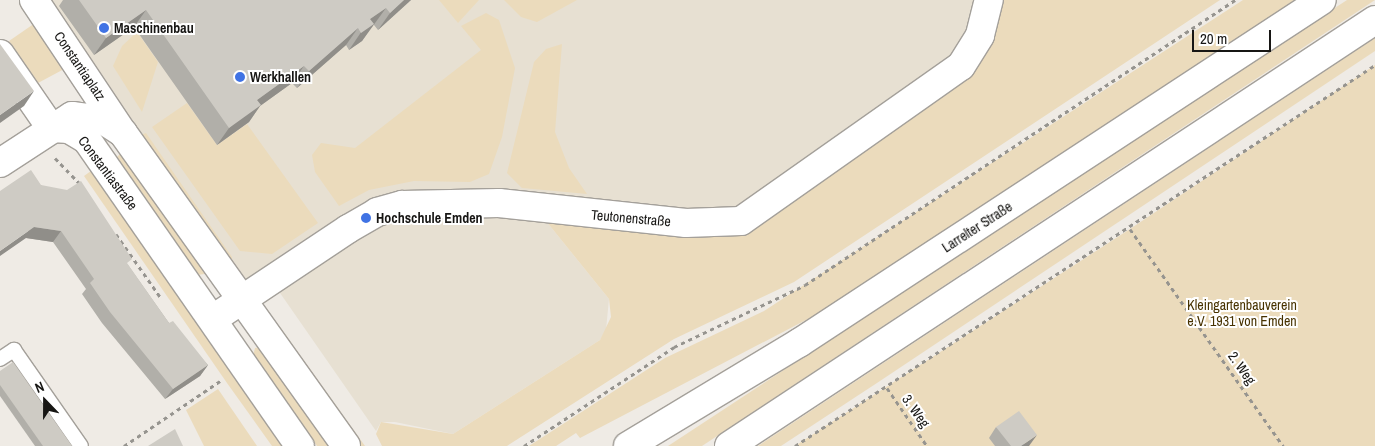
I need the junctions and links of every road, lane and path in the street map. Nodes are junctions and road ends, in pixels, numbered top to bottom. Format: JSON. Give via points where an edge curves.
{"nodes":[{"id":1,"x":34,"y":0,"type":"edge"},
{"id":2,"x":989,"y":0,"type":"edge"},
{"id":3,"x":1236,"y":0,"type":"edge"},
{"id":4,"x":1322,"y":0,"type":"edge"},
{"id":5,"x":1375,"y":20,"type":"edge"},
{"id":6,"x":0,"y":54,"type":"edge"},
{"id":7,"x":1375,"y":65,"type":"edge"},
{"id":8,"x":51,"y":128,"type":"junction"},
{"id":9,"x":123,"y":133,"type":"junction"},
{"id":10,"x":0,"y":163,"type":"edge"},
{"id":11,"x":85,"y":190,"type":"edge"},
{"id":12,"x":1130,"y":229,"type":"junction"},
{"id":13,"x":113,"y":230,"type":"edge"},
{"id":14,"x":243,"y":299,"type":"junction"},
{"id":15,"x":164,"y":302,"type":"dead end"},
{"id":16,"x":212,"y":319,"type":"junction"},
{"id":17,"x":0,"y":359,"type":"edge"},
{"id":18,"x":214,"y":373,"type":"dead end"},
{"id":19,"x":220,"y":381,"type":"junction"},
{"id":20,"x":887,"y":388,"type":"junction"},
{"id":21,"x":226,"y":389,"type":"dead end"},
{"id":22,"x":81,"y":446,"type":"edge"},
{"id":23,"x":124,"y":446,"type":"edge"},
{"id":24,"x":300,"y":446,"type":"edge"},
{"id":25,"x":346,"y":446,"type":"edge"},
{"id":26,"x":524,"y":446,"type":"edge"},
{"id":27,"x":628,"y":446,"type":"edge"},
{"id":28,"x":729,"y":446,"type":"edge"},
{"id":29,"x":795,"y":446,"type":"edge"},
{"id":30,"x":927,"y":446,"type":"edge"},
{"id":31,"x":1283,"y":446,"type":"edge"}],
"edges":[{"from":1,"to":9,"type":"street","name":"Constantiaplatz","via":[[77,58]]},
{"from":2,"to":14,"type":"street","name":"Teutonenstraße","via":[[976,43],[961,66],[741,221],[686,222],[499,204],[402,205],[377,212],[348,229]]},
{"from":3,"to":26,"type":"path","via":[[805,285],[674,347]]},
{"from":4,"to":27,"type":"street","name":"Larrelter Straße","via":[[799,343]]},
{"from":5,"to":28,"type":"street"},
{"from":6,"to":8,"type":"street"},
{"from":7,"to":12,"type":"path"},
{"from":8,"to":9,"type":"street","name":"Constantiastraße","via":[[72,116],[91,116]]},
{"from":8,"to":10,"type":"street"},
{"from":8,"to":11,"type":"path","via":[[54,157]]},
{"from":8,"to":16,"type":"street","name":"Constantiastraße","via":[[69,129],[87,140]]},
{"from":9,"to":14,"type":"street","name":"Constantiastraße"},
{"from":12,"to":20,"type":"path"},
{"from":12,"to":31,"type":"path","name":"2. Weg"},
{"from":13,"to":15,"type":"path"},
{"from":14,"to":16,"type":"street","name":"Teutonenstraße"},
{"from":14,"to":25,"type":"street","name":"Constantiastraße"},
{"from":16,"to":24,"type":"street","name":"Constantiastraße"},
{"from":17,"to":22,"type":"lane","via":[[14,350]]},
{"from":18,"to":19,"type":"path"},
{"from":19,"to":21,"type":"path"},
{"from":19,"to":23,"type":"path"},
{"from":20,"to":29,"type":"path"},
{"from":20,"to":30,"type":"path","name":"3. Weg"}]}
